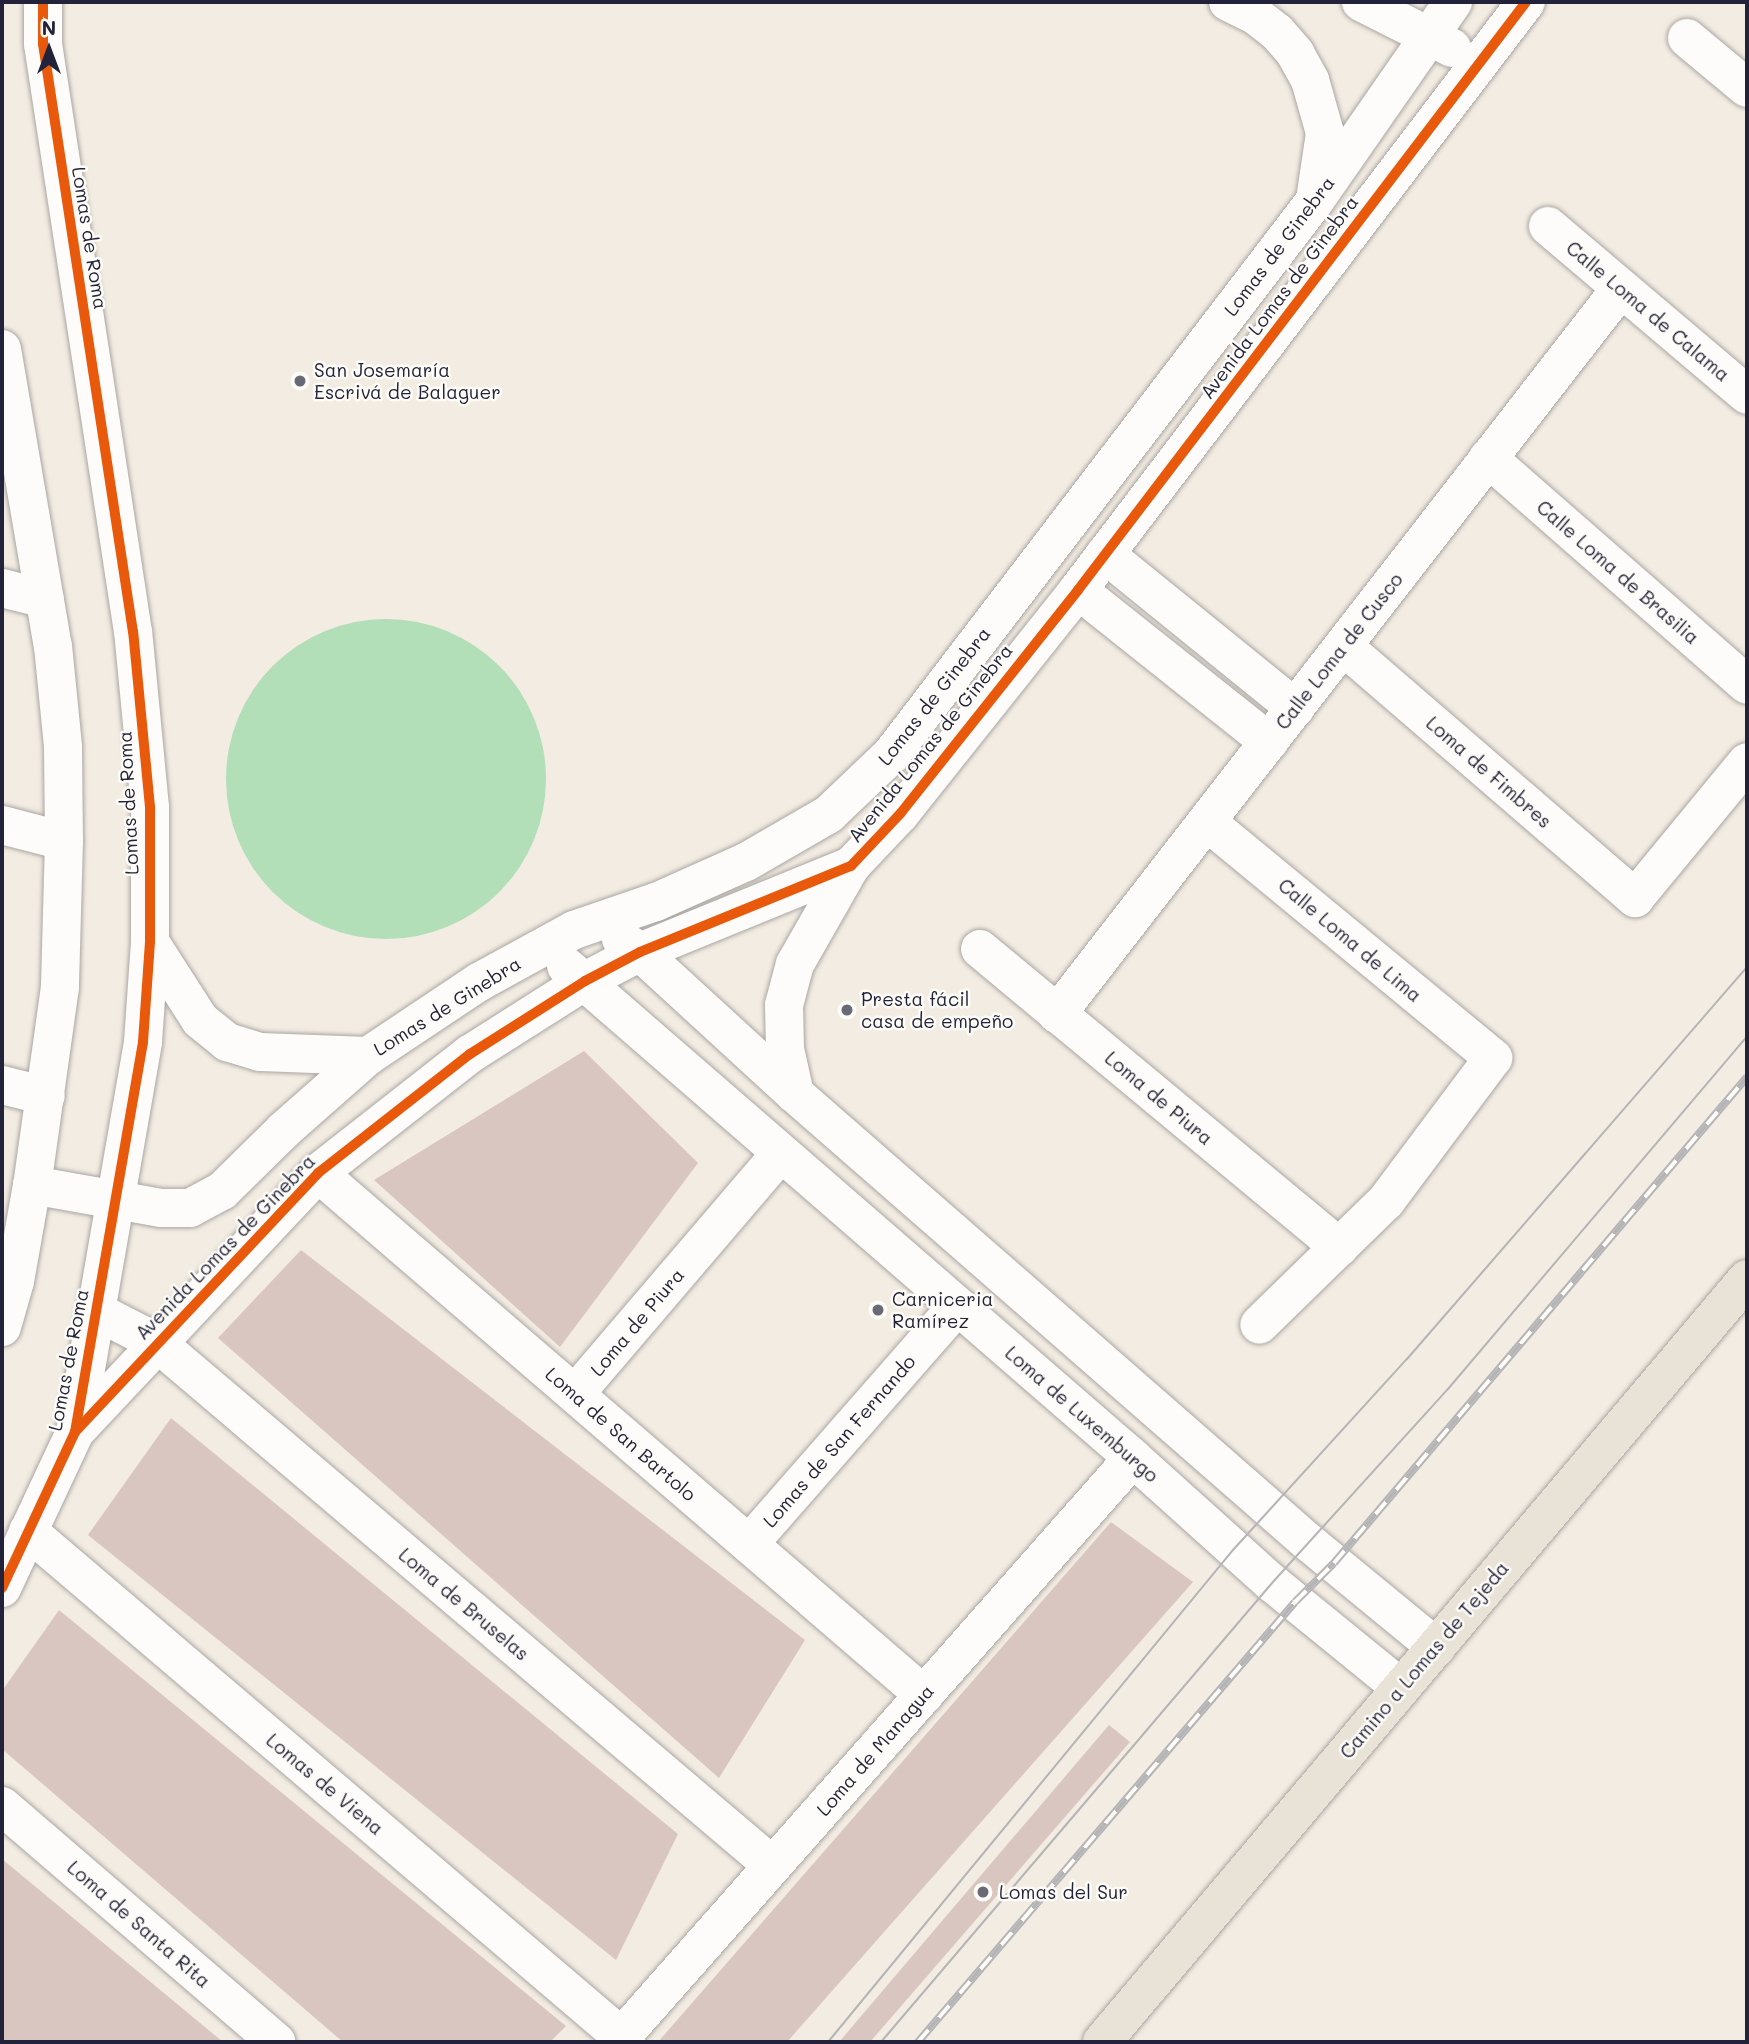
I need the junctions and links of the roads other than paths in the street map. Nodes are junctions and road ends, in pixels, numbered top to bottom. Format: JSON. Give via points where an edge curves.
{"nodes":[{"id":1,"x":43,"y":2,"type":"edge"},
{"id":2,"x":1228,"y":2,"type":"edge"},
{"id":3,"x":1361,"y":2,"type":"edge"},
{"id":4,"x":1453,"y":2,"type":"edge"},
{"id":5,"x":1526,"y":2,"type":"edge"},
{"id":6,"x":1431,"y":34,"type":"junction"},
{"id":7,"x":1687,"y":38,"type":"dead end"},
{"id":8,"x":1478,"y":64,"type":"junction"},
{"id":9,"x":1746,"y":84,"type":"edge"},
{"id":10,"x":1314,"y":202,"type":"junction"},
{"id":11,"x":1548,"y":226,"type":"dead end"},
{"id":12,"x":1621,"y":288,"type":"junction"},
{"id":13,"x":2,"y":355,"type":"edge"},
{"id":14,"x":1747,"y":395,"type":"edge"},
{"id":15,"x":1488,"y":458,"type":"junction"},
{"id":16,"x":1105,"y":554,"type":"junction"},
{"id":17,"x":2,"y":588,"type":"edge"},
{"id":18,"x":1077,"y":590,"type":"junction"},
{"id":19,"x":45,"y":598,"type":"junction"},
{"id":20,"x":1343,"y":646,"type":"junction"},
{"id":21,"x":1747,"y":685,"type":"edge"},
{"id":22,"x":1295,"y":708,"type":"junction"},
{"id":23,"x":1269,"y":742,"type":"junction"},
{"id":24,"x":1747,"y":762,"type":"edge"},
{"id":25,"x":1207,"y":822,"type":"junction"},
{"id":26,"x":2,"y":825,"type":"edge"},
{"id":27,"x":64,"y":841,"type":"junction"},
{"id":28,"x":851,"y":866,"type":"junction"},
{"id":29,"x":597,"y":922,"type":"junction"},
{"id":30,"x":150,"y":942,"type":"junction"},
{"id":31,"x":542,"y":947,"type":"junction"},
{"id":32,"x":980,"y":949,"type":"dead end"},
{"id":33,"x":640,"y":952,"type":"junction"},
{"id":34,"x":586,"y":981,"type":"junction"},
{"id":35,"x":1058,"y":1014,"type":"junction"},
{"id":36,"x":368,"y":1056,"type":"junction"},
{"id":37,"x":2,"y":1085,"type":"edge"},
{"id":38,"x":795,"y":1094,"type":"junction"},
{"id":39,"x":46,"y":1096,"type":"junction"},
{"id":40,"x":779,"y":1154,"type":"junction"},
{"id":41,"x":318,"y":1173,"type":"junction"},
{"id":42,"x":32,"y":1185,"type":"junction"},
{"id":43,"x":116,"y":1200,"type":"junction"},
{"id":44,"x":1339,"y":1247,"type":"junction"},
{"id":45,"x":11,"y":1251,"type":"edge"},
{"id":46,"x":1747,"y":1279,"type":"edge"},
{"id":47,"x":957,"y":1306,"type":"junction"},
{"id":48,"x":96,"y":1311,"type":"junction"},
{"id":49,"x":1259,"y":1325,"type":"dead end"},
{"id":50,"x":2,"y":1327,"type":"edge"},
{"id":51,"x":156,"y":1342,"type":"junction"},
{"id":52,"x":1124,"y":1378,"type":"junction"},
{"id":53,"x":575,"y":1394,"type":"junction"},
{"id":54,"x":1087,"y":1418,"type":"junction"},
{"id":55,"x":75,"y":1432,"type":"junction"},
{"id":56,"x":1133,"y":1458,"type":"junction"},
{"id":57,"x":28,"y":1531,"type":"junction"},
{"id":58,"x":749,"y":1544,"type":"junction"},
{"id":59,"x":2,"y":1588,"type":"edge"},
{"id":60,"x":1436,"y":1647,"type":"junction"},
{"id":61,"x":1401,"y":1688,"type":"junction"},
{"id":62,"x":924,"y":1695,"type":"junction"},
{"id":63,"x":2,"y":1806,"type":"edge"},
{"id":64,"x":773,"y":1866,"type":"junction"},
{"id":65,"x":619,"y":2040,"type":"edge"},
{"id":66,"x":276,"y":2042,"type":"edge"},
{"id":67,"x":1102,"y":2042,"type":"edge"}],
"edges":[{"from":1,"to":30,"type":"street","name":"Lomas de Roma","via":[[43,44],[134,632],[150,807]]},
{"from":2,"to":10,"type":"street","via":[[1277,33],[1310,80],[1325,133]]},
{"from":3,"to":6,"type":"street"},
{"from":4,"to":6,"type":"street","name":"Lomas de Ginebra"},
{"from":5,"to":8,"type":"street","name":"Avenida Lomas de Ginebra"},
{"from":6,"to":8,"type":"street"},
{"from":6,"to":10,"type":"street","name":"Lomas de Ginebra"},
{"from":7,"to":9,"type":"street"},
{"from":8,"to":16,"type":"street","name":"Avenida Lomas de Ginebra"},
{"from":10,"to":29,"type":"street","name":"Lomas de Ginebra","via":[[891,755],[829,814],[746,862]]},
{"from":11,"to":12,"type":"street","name":"Calle Loma de Calama"},
{"from":12,"to":14,"type":"street","name":"Calle Loma de Calama"},
{"from":12,"to":15,"type":"street","name":"Calle Loma de Cusco"},
{"from":13,"to":19,"type":"street"},
{"from":15,"to":20,"type":"street","name":"Calle Loma de Cusco"},
{"from":15,"to":21,"type":"street","name":"Calle Loma de Brasilia"},
{"from":16,"to":18,"type":"street","name":"Avenida Lomas de Ginebra"},
{"from":16,"to":22,"type":"street"},
{"from":17,"to":19,"type":"street"},
{"from":18,"to":23,"type":"street"},
{"from":18,"to":28,"type":"street","name":"Avenida Lomas de Ginebra","via":[[900,814]]},
{"from":19,"to":27,"type":"street","via":[[63,747]]},
{"from":20,"to":22,"type":"street","name":"Calle Loma de Cusco"},
{"from":20,"to":24,"type":"street","name":"Loma de Fimbres","via":[[1635,898]]},
{"from":22,"to":23,"type":"street","name":"Calle Loma de Cusco"},
{"from":23,"to":25,"type":"street","name":"Calle Loma de Cusco"},
{"from":25,"to":35,"type":"street","name":"Calle Loma de Cusco"},
{"from":25,"to":44,"type":"street","name":"Calle Loma de Lima","via":[[1493,1058],[1385,1201]]},
{"from":26,"to":27,"type":"street"},
{"from":27,"to":39,"type":"street","via":[[60,987]]},
{"from":28,"to":33,"type":"street","name":"Avenida Lomas de Ginebra"},
{"from":28,"to":38,"type":"street","via":[[794,964],[784,1005],[785,1049]]},
{"from":29,"to":31,"type":"street","name":"Lomas de Ginebra"},
{"from":29,"to":33,"type":"street"},
{"from":30,"to":36,"type":"street","via":[[200,1020],[227,1042],[260,1052]]},
{"from":30,"to":43,"type":"street","name":"Lomas de Roma","via":[[144,1042]]},
{"from":31,"to":34,"type":"street","name":"Loma de Luxemburgo"},
{"from":31,"to":36,"type":"street","name":"Lomas de Ginebra","via":[[479,982]]},
{"from":32,"to":35,"type":"street","name":"Loma de Piura"},
{"from":33,"to":34,"type":"street","name":"Avenida Lomas de Ginebra"},
{"from":33,"to":38,"type":"street"},
{"from":34,"to":40,"type":"street","name":"Loma de Luxemburgo"},
{"from":34,"to":41,"type":"street","name":"Avenida Lomas de Ginebra","via":[[470,1054]]},
{"from":35,"to":44,"type":"street","name":"Loma de Piura"},
{"from":36,"to":43,"type":"street","name":"Lomas de Ginebra","via":[[222,1191],[190,1208]]},
{"from":37,"to":39,"type":"street"},
{"from":38,"to":52,"type":"street"},
{"from":39,"to":42,"type":"street"},
{"from":40,"to":47,"type":"street","name":"Loma de Luxemburgo"},
{"from":40,"to":53,"type":"street","name":"Loma de Piura"},
{"from":41,"to":51,"type":"street","name":"Avenida Lomas de Ginebra"},
{"from":41,"to":53,"type":"street","name":"Loma de San Bartolo"},
{"from":42,"to":43,"type":"street","name":"Lomas de Ginebra"},
{"from":42,"to":45,"type":"street"},
{"from":43,"to":48,"type":"street","name":"Lomas de Roma"},
{"from":44,"to":49,"type":"street"},
{"from":45,"to":50,"type":"street"},
{"from":46,"to":60,"type":"main road","name":"Camino a Lomas de Tejeda"},
{"from":47,"to":54,"type":"street","name":"Loma de Luxemburgo"},
{"from":47,"to":58,"type":"street","name":"Lomas de San Fernando"},
{"from":48,"to":51,"type":"street","name":"Loma de Bruselas"},
{"from":48,"to":55,"type":"street","name":"Lomas de Roma"},
{"from":51,"to":55,"type":"street","name":"Avenida Lomas de Ginebra"},
{"from":51,"to":64,"type":"street","name":"Loma de Bruselas"},
{"from":52,"to":54,"type":"street"},
{"from":52,"to":60,"type":"street","via":[[1308,1542]]},
{"from":53,"to":58,"type":"street","name":"Loma de San Bartolo"},
{"from":54,"to":56,"type":"street","name":"Loma de Luxemburgo"},
{"from":55,"to":57,"type":"street","name":"Lomas de Roma"},
{"from":56,"to":61,"type":"street","name":"Loma de Luxemburgo","via":[[1272,1583]]},
{"from":56,"to":62,"type":"street","name":"Loma de Managua"},
{"from":57,"to":59,"type":"street","name":"Lomas de Roma"},
{"from":57,"to":65,"type":"street","name":"Lomas de Viena"},
{"from":58,"to":62,"type":"street","name":"Loma de San Bartolo"},
{"from":60,"to":61,"type":"main road","name":"Camino a Lomas de Tejeda"},
{"from":61,"to":67,"type":"main road","name":"Camino a Lomas de Tejeda"},
{"from":62,"to":64,"type":"street","name":"Loma de Managua"},
{"from":63,"to":66,"type":"street","name":"Loma de Santa Rita"},
{"from":64,"to":65,"type":"street","name":"Loma de Managua"}]}
